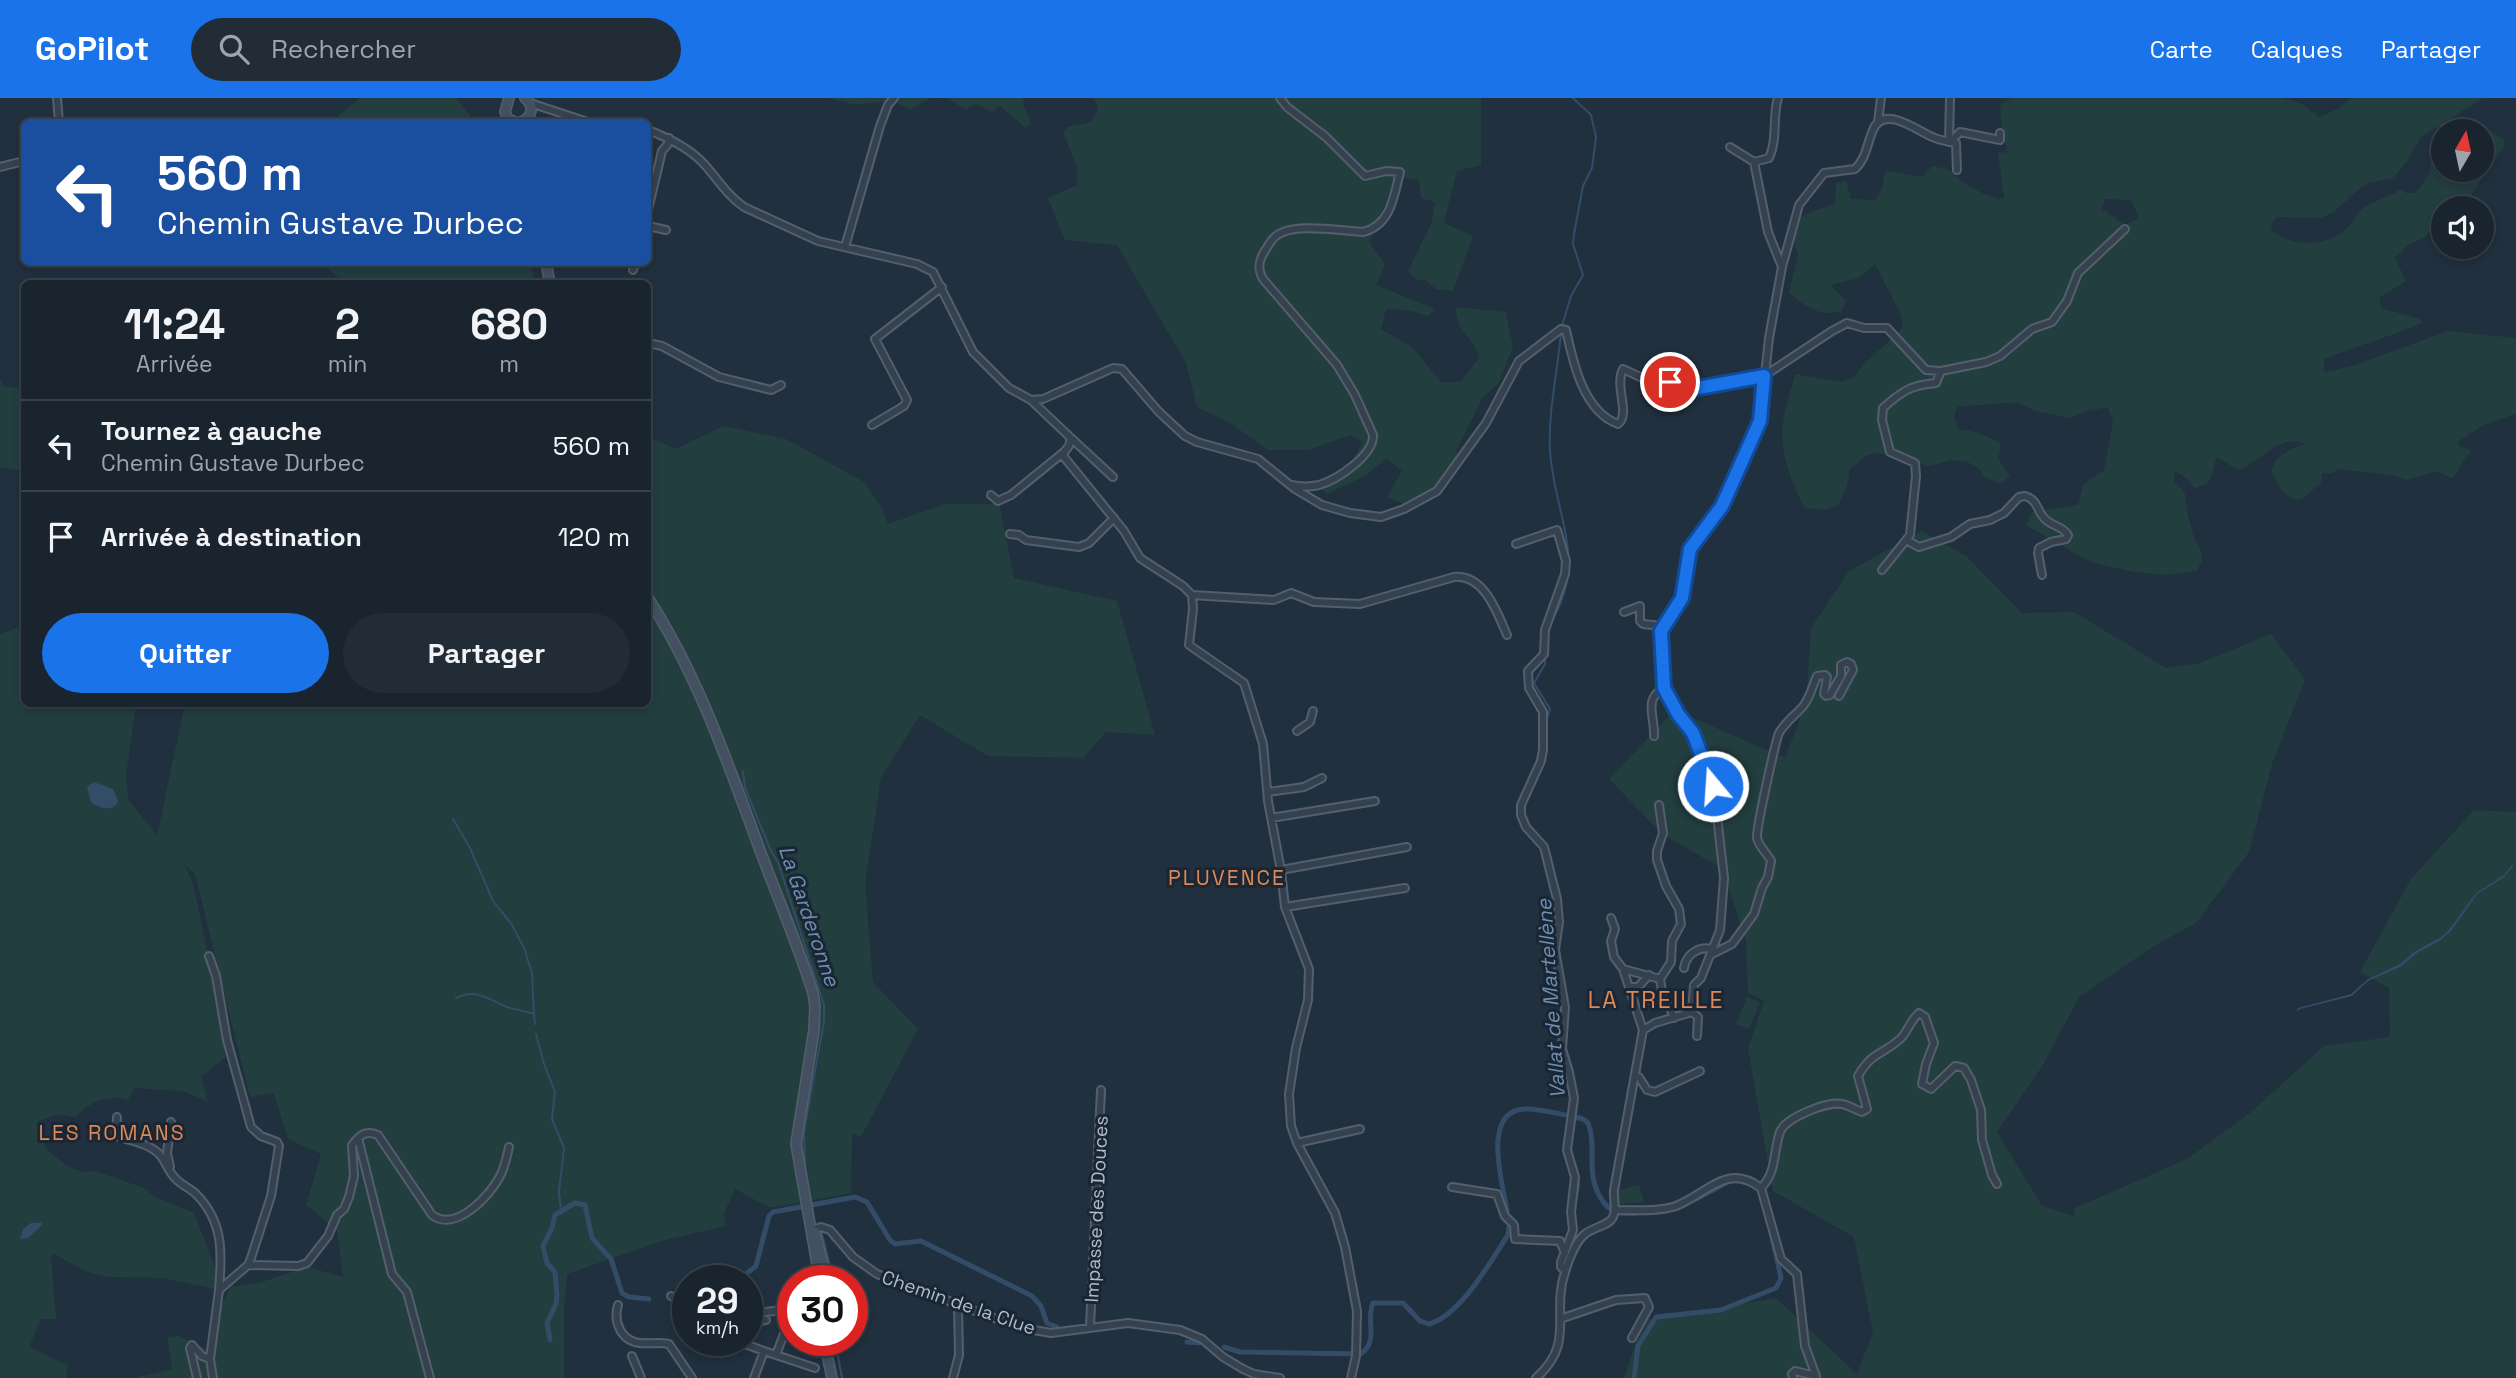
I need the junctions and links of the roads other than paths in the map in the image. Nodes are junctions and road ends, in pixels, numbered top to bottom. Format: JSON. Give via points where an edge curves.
{"nodes":[{"id":1,"x":57,"y":98,"type":"edge"},
{"id":2,"x":894,"y":98,"type":"edge"},
{"id":3,"x":1280,"y":98,"type":"edge"},
{"id":4,"x":1778,"y":98,"type":"edge"},
{"id":5,"x":1881,"y":98,"type":"edge"},
{"id":6,"x":1950,"y":98,"type":"edge"},
{"id":7,"x":510,"y":99,"type":"edge"},
{"id":8,"x":527,"y":100,"type":"edge"},
{"id":9,"x":542,"y":108,"type":"junction"},
{"id":10,"x":60,"y":119,"type":"edge"},
{"id":11,"x":508,"y":119,"type":"edge"},
{"id":12,"x":526,"y":119,"type":"edge"},
{"id":13,"x":527,"y":119,"type":"edge"},
{"id":14,"x":578,"y":119,"type":"edge"},
{"id":15,"x":1878,"y":122,"type":"junction"},
{"id":16,"x":651,"y":131,"type":"edge"},
{"id":17,"x":2000,"y":133,"type":"dead end"},
{"id":18,"x":669,"y":138,"type":"junction"},
{"id":19,"x":1950,"y":141,"type":"junction"},
{"id":20,"x":1730,"y":147,"type":"dead end"},
{"id":21,"x":21,"y":162,"type":"edge"},
{"id":22,"x":1754,"y":162,"type":"junction"},
{"id":23,"x":0,"y":167,"type":"edge"},
{"id":24,"x":1957,"y":170,"type":"dead end"},
{"id":25,"x":651,"y":198,"type":"edge"},
{"id":26,"x":651,"y":227,"type":"edge"},
{"id":27,"x":2125,"y":229,"type":"dead end"},
{"id":28,"x":666,"y":230,"type":"dead end"},
{"id":29,"x":845,"y":247,"type":"junction"},
{"id":30,"x":1782,"y":267,"type":"junction"},
{"id":31,"x":942,"y":287,"type":"junction"},
{"id":32,"x":651,"y":344,"type":"edge"},
{"id":33,"x":1941,"y":371,"type":"junction"},
{"id":34,"x":1764,"y":376,"type":"junction"},
{"id":35,"x":781,"y":385,"type":"dead end"},
{"id":36,"x":1031,"y":400,"type":"junction"},
{"id":37,"x":872,"y":425,"type":"dead end"},
{"id":38,"x":1071,"y":438,"type":"junction"},
{"id":39,"x":1064,"y":452,"type":"junction"},
{"id":40,"x":1113,"y":477,"type":"dead end"},
{"id":41,"x":1289,"y":485,"type":"junction"},
{"id":42,"x":991,"y":495,"type":"dead end"},
{"id":43,"x":1114,"y":519,"type":"junction"},
{"id":44,"x":1010,"y":534,"type":"dead end"},
{"id":45,"x":1908,"y":541,"type":"junction"},
{"id":46,"x":1517,"y":544,"type":"dead end"},
{"id":47,"x":1882,"y":570,"type":"dead end"},
{"id":48,"x":2042,"y":575,"type":"dead end"},
{"id":49,"x":1192,"y":595,"type":"junction"},
{"id":50,"x":651,"y":603,"type":"edge"},
{"id":51,"x":1624,"y":612,"type":"dead end"},
{"id":52,"x":1662,"y":626,"type":"junction"},
{"id":53,"x":1507,"y":635,"type":"dead end"},
{"id":54,"x":1664,"y":688,"type":"junction"},
{"id":55,"x":1839,"y":696,"type":"dead end"},
{"id":56,"x":1313,"y":710,"type":"dead end"},
{"id":57,"x":1297,"y":731,"type":"dead end"},
{"id":58,"x":1654,"y":736,"type":"dead end"},
{"id":59,"x":1322,"y":778,"type":"dead end"},
{"id":60,"x":1268,"y":792,"type":"junction"},
{"id":61,"x":1375,"y":801,"type":"dead end"},
{"id":62,"x":1659,"y":804,"type":"dead end"},
{"id":63,"x":1271,"y":818,"type":"junction"},
{"id":64,"x":1407,"y":847,"type":"dead end"},
{"id":65,"x":1281,"y":870,"type":"junction"},
{"id":66,"x":1405,"y":888,"type":"dead end"},
{"id":67,"x":1286,"y":907,"type":"junction"},
{"id":68,"x":1611,"y":918,"type":"dead end"},
{"id":69,"x":1711,"y":952,"type":"junction"},
{"id":70,"x":209,"y":956,"type":"dead end"},
{"id":71,"x":1684,"y":968,"type":"dead end"},
{"id":72,"x":1623,"y":969,"type":"junction"},
{"id":73,"x":1649,"y":975,"type":"junction"},
{"id":74,"x":1660,"y":979,"type":"junction"},
{"id":75,"x":1630,"y":987,"type":"junction"},
{"id":76,"x":1652,"y":1001,"type":"dead end"},
{"id":77,"x":1670,"y":1007,"type":"dead end"},
{"id":78,"x":1692,"y":1012,"type":"junction"},
{"id":79,"x":1674,"y":1018,"type":"junction"},
{"id":80,"x":1643,"y":1030,"type":"junction"},
{"id":81,"x":1696,"y":1037,"type":"dead end"},
{"id":82,"x":1700,"y":1071,"type":"dead end"},
{"id":83,"x":1635,"y":1076,"type":"junction"},
{"id":84,"x":1101,"y":1090,"type":"dead end"},
{"id":85,"x":117,"y":1116,"type":"dead end"},
{"id":86,"x":171,"y":1122,"type":"dead end"},
{"id":87,"x":1360,"y":1129,"type":"dead end"},
{"id":88,"x":358,"y":1138,"type":"junction"},
{"id":89,"x":1297,"y":1143,"type":"junction"},
{"id":90,"x":509,"y":1147,"type":"dead end"},
{"id":91,"x":175,"y":1179,"type":"junction"},
{"id":92,"x":1997,"y":1184,"type":"dead end"},
{"id":93,"x":1452,"y":1186,"type":"dead end"},
{"id":94,"x":1761,"y":1188,"type":"junction"},
{"id":95,"x":1614,"y":1211,"type":"junction"},
{"id":96,"x":812,"y":1230,"type":"junction"},
{"id":97,"x":1564,"y":1253,"type":"junction"},
{"id":98,"x":248,"y":1265,"type":"junction"},
{"id":99,"x":817,"y":1265,"type":"edge"},
{"id":100,"x":822,"y":1265,"type":"edge"},
{"id":101,"x":1565,"y":1271,"type":"junction"},
{"id":102,"x":219,"y":1290,"type":"junction"},
{"id":103,"x":618,"y":1305,"type":"dead end"},
{"id":104,"x":958,"y":1306,"type":"junction"},
{"id":105,"x":1560,"y":1319,"type":"junction"},
{"id":106,"x":763,"y":1320,"type":"edge"},
{"id":107,"x":766,"y":1320,"type":"dead end"},
{"id":108,"x":1090,"y":1328,"type":"junction"},
{"id":109,"x":1632,"y":1338,"type":"dead end"},
{"id":110,"x":764,"y":1350,"type":"joint"},
{"id":111,"x":776,"y":1355,"type":"joint"},
{"id":112,"x":632,"y":1356,"type":"dead end"},
{"id":113,"x":828,"y":1356,"type":"edge"},
{"id":114,"x":832,"y":1356,"type":"edge"},
{"id":115,"x":210,"y":1359,"type":"junction"},
{"id":116,"x":815,"y":1368,"type":"dead end"},
{"id":117,"x":197,"y":1378,"type":"edge"},
{"id":118,"x":213,"y":1378,"type":"edge"},
{"id":119,"x":430,"y":1378,"type":"edge"},
{"id":120,"x":641,"y":1378,"type":"edge"},
{"id":121,"x":692,"y":1378,"type":"edge"},
{"id":122,"x":754,"y":1378,"type":"edge"},
{"id":123,"x":834,"y":1378,"type":"edge"},
{"id":124,"x":953,"y":1378,"type":"edge"},
{"id":125,"x":1280,"y":1378,"type":"edge"},
{"id":126,"x":1351,"y":1378,"type":"edge"},
{"id":127,"x":1536,"y":1378,"type":"edge"},
{"id":128,"x":1793,"y":1378,"type":"edge"}],
"edges":[{"from":1,"to":10,"type":"street"},
{"from":2,"to":29,"type":"street","via":[[880,126]]},
{"from":3,"to":41,"type":"street","via":[[1365,176],[1400,172],[1392,205],[1372,230],[1284,231],[1270,242],[1259,261],[1263,279],[1337,365],[1373,435],[1374,443],[1360,460],[1331,480],[1308,487]]},
{"from":4,"to":22,"type":"street","via":[[1773,151],[1769,158]]},
{"from":5,"to":15,"type":"street"},
{"from":6,"to":19,"type":"street"},
{"from":7,"to":11,"type":"main road","via":[[505,112]]},
{"from":8,"to":9,"type":"street"},
{"from":8,"to":12,"type":"main road"},
{"from":9,"to":13,"type":"street"},
{"from":9,"to":14,"type":"street"},
{"from":15,"to":19,"type":"street","via":[[1908,124]]},
{"from":15,"to":30,"type":"street","via":[[1861,164],[1850,171],[1824,173],[1803,198]]},
{"from":16,"to":18,"type":"street"},
{"from":17,"to":19,"type":"street","via":[[2000,140],[1960,132]]},
{"from":18,"to":25,"type":"street"},
{"from":18,"to":29,"type":"street","via":[[704,164],[744,207],[818,241]]},
{"from":19,"to":24,"type":"street","via":[[1956,143]]},
{"from":20,"to":22,"type":"street"},
{"from":21,"to":23,"type":"street"},
{"from":22,"to":30,"type":"street","via":[[1768,232]]},
{"from":26,"to":28,"type":"street"},
{"from":27,"to":33,"type":"street","via":[[2078,273],[2052,322],[2032,329],[2000,356]]},
{"from":29,"to":31,"type":"street","via":[[925,267]]},
{"from":30,"to":34,"type":"street"},
{"from":31,"to":36,"type":"street","via":[[973,352],[1009,388]]},
{"from":31,"to":37,"type":"street","via":[[875,340],[907,400]]},
{"from":32,"to":35,"type":"street","via":[[719,377],[771,390]]},
{"from":33,"to":34,"type":"street","via":[[1926,370],[1887,328],[1847,323]]},
{"from":33,"to":45,"type":"street","via":[[1936,383],[1911,387],[1883,408],[1890,452],[1916,467]]},
{"from":34,"to":41,"type":"street","via":[[1698,388],[1640,377],[1625,368],[1619,382],[1623,416],[1616,424],[1588,398],[1568,348],[1567,333],[1561,329],[1519,361],[1486,423],[1430,496],[1381,517],[1322,505]]},
{"from":34,"to":52,"type":"street","via":[[1760,421],[1722,506],[1690,549],[1682,598]]},
{"from":36,"to":38,"type":"street"},
{"from":36,"to":41,"type":"street","via":[[1113,368],[1122,369],[1185,436],[1258,459]]},
{"from":38,"to":39,"type":"street"},
{"from":38,"to":40,"type":"street"},
{"from":39,"to":42,"type":"street","via":[[1011,495],[998,500]]},
{"from":39,"to":43,"type":"street"},
{"from":43,"to":44,"type":"street","via":[[1079,547]]},
{"from":43,"to":49,"type":"street","via":[[1140,558]]},
{"from":45,"to":47,"type":"street"},
{"from":45,"to":48,"type":"street","via":[[1919,547],[1951,537],[1962,527],[2004,513],[2025,496],[2036,503],[2045,520],[2063,528],[2068,536],[2039,548]]},
{"from":46,"to":97,"type":"street","via":[[1557,530],[1566,561],[1545,630],[1544,654],[1528,671],[1529,688],[1544,712],[1541,761],[1521,806],[1525,827],[1544,847],[1557,899],[1555,950],[1565,1007],[1562,1049],[1574,1098],[1567,1150],[1576,1185],[1573,1230]]},
{"from":49,"to":53,"type":"street","via":[[1274,600],[1291,593],[1314,602],[1360,604],[1464,576],[1473,580],[1495,607]]},
{"from":49,"to":60,"type":"street","via":[[1189,645],[1247,686],[1264,744]]},
{"from":50,"to":96,"type":"main road","via":[[681,654],[732,772],[813,993],[816,1018],[796,1144]]},
{"from":51,"to":52,"type":"street","via":[[1640,606],[1643,624]]},
{"from":52,"to":54,"type":"street"},
{"from":54,"to":58,"type":"street","via":[[1652,698]]},
{"from":54,"to":69,"type":"street","via":[[1693,733],[1713,786],[1724,878],[1723,913]]},
{"from":55,"to":69,"type":"street","via":[[1852,664],[1841,665],[1841,676],[1830,695],[1824,694],[1827,677],[1817,676],[1803,706],[1777,737],[1757,835],[1771,861],[1768,877],[1754,914],[1736,940]]},
{"from":56,"to":57,"type":"street","via":[[1310,722]]},
{"from":59,"to":60,"type":"street","via":[[1304,787]]},
{"from":60,"to":63,"type":"street"},
{"from":61,"to":63,"type":"street"},
{"from":62,"to":74,"type":"street","via":[[1663,833],[1657,860],[1681,923],[1672,941],[1671,962]]},
{"from":63,"to":65,"type":"street"},
{"from":64,"to":65,"type":"street"},
{"from":65,"to":67,"type":"street"},
{"from":66,"to":67,"type":"street"},
{"from":67,"to":89,"type":"street","via":[[1309,969],[1308,1000],[1289,1094]]},
{"from":68,"to":72,"type":"street","via":[[1614,957]]},
{"from":69,"to":71,"type":"street","via":[[1702,948],[1692,953]]},
{"from":69,"to":78,"type":"street","via":[[1694,985]]},
{"from":70,"to":98,"type":"street","via":[[251,1127],[279,1146],[271,1196]]},
{"from":72,"to":73,"type":"street"},
{"from":72,"to":75,"type":"street"},
{"from":73,"to":74,"type":"street"},
{"from":73,"to":75,"type":"street","via":[[1638,987]]},
{"from":74,"to":76,"type":"street","via":[[1663,998]]},
{"from":75,"to":80,"type":"street"},
{"from":77,"to":79,"type":"street"},
{"from":78,"to":79,"type":"street"},
{"from":78,"to":81,"type":"street","via":[[1698,1017]]},
{"from":79,"to":80,"type":"street"},
{"from":80,"to":83,"type":"street"},
{"from":82,"to":83,"type":"street","via":[[1655,1092]]},
{"from":83,"to":95,"type":"street"},
{"from":84,"to":108,"type":"street","name":"Impasse des Douces"},
{"from":85,"to":91,"type":"street","via":[[116,1136],[154,1150]]},
{"from":86,"to":91,"type":"street","via":[[167,1153]]},
{"from":87,"to":89,"type":"street"},
{"from":88,"to":90,"type":"street","via":[[371,1132],[378,1135],[432,1215],[445,1221],[471,1209],[493,1187]]},
{"from":88,"to":98,"type":"street","via":[[352,1145],[354,1176],[349,1197],[307,1263]]},
{"from":88,"to":119,"type":"street","via":[[391,1273],[407,1292]]},
{"from":89,"to":126,"type":"street","via":[[1335,1213],[1345,1247],[1357,1311]]},
{"from":91,"to":102,"type":"street","via":[[200,1198],[218,1226]]},
{"from":92,"to":94,"type":"street","via":[[1982,1140],[1981,1110],[1964,1068],[1955,1066],[1931,1089],[1922,1084],[1934,1043],[1925,1017],[1919,1013],[1902,1038],[1867,1060],[1858,1076],[1867,1109],[1862,1112],[1831,1104],[1791,1120],[1781,1130],[1776,1162]]},
{"from":93,"to":97,"type":"street","via":[[1497,1194],[1516,1240],[1557,1240]]},
{"from":94,"to":95,"type":"street","via":[[1740,1177],[1729,1178],[1674,1207]]},
{"from":94,"to":128,"type":"street","via":[[1781,1259],[1797,1274],[1805,1346],[1816,1371],[1816,1376],[1811,1376],[1795,1371]]},
{"from":95,"to":101,"type":"street","via":[[1609,1222],[1579,1240]]},
{"from":96,"to":99,"type":"main road"},
{"from":96,"to":100,"type":"main road"},
{"from":96,"to":104,"type":"street","name":"Chemin de la Clue","via":[[826,1227],[853,1257],[877,1274]]},
{"from":97,"to":101,"type":"street","via":[[1561,1267]]},
{"from":98,"to":102,"type":"street"},
{"from":101,"to":105,"type":"street"},
{"from":102,"to":115,"type":"street"},
{"from":103,"to":121,"type":"street","via":[[616,1320],[627,1338],[669,1344]]},
{"from":104,"to":108,"type":"street","name":"Chemin de la Clue","via":[[1034,1331]]},
{"from":104,"to":124,"type":"street","via":[[959,1355]]},
{"from":105,"to":109,"type":"street","via":[[1616,1300],[1645,1298],[1649,1307]]},
{"from":105,"to":127,"type":"street","via":[[1558,1353]]},
{"from":106,"to":107,"type":"street"},
{"from":108,"to":125,"type":"street","name":"Chemin de la Clue","via":[[1128,1323],[1180,1330],[1194,1334],[1242,1369]]},
{"from":110,"to":111,"type":"street"},
{"from":110,"to":122,"type":"street"},
{"from":111,"to":116,"type":"street"},
{"from":112,"to":120,"type":"street"},
{"from":113,"to":123,"type":"main road"},
{"from":114,"to":123,"type":"main road"},
{"from":115,"to":117,"type":"street","via":[[192,1345]]},
{"from":115,"to":118,"type":"street"}]}
